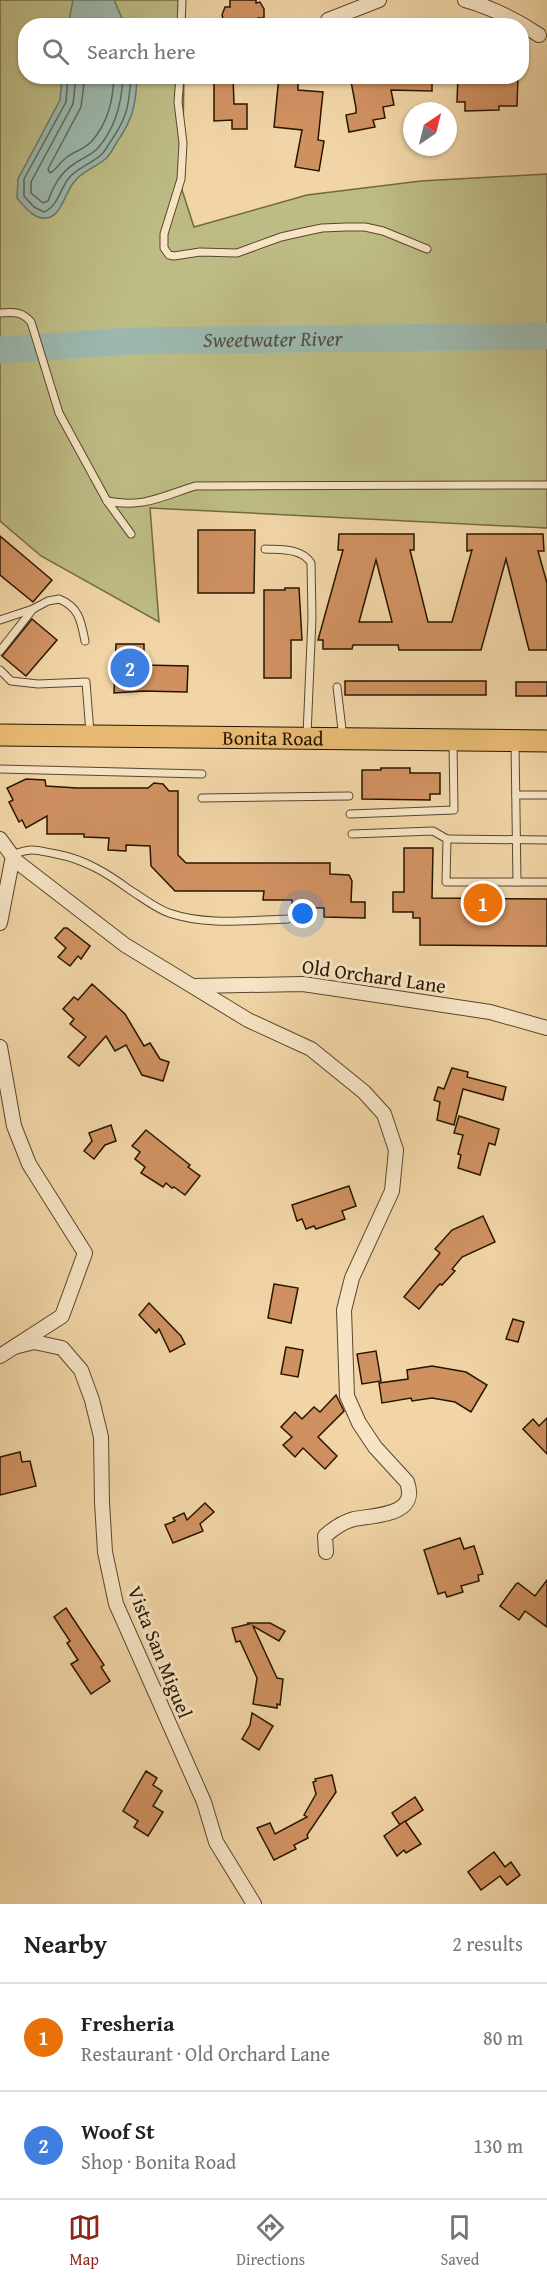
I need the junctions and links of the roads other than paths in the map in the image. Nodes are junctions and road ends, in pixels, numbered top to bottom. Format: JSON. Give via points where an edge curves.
{"nodes":[{"id":1,"x":182,"y":0,"type":"edge"},
{"id":2,"x":379,"y":0,"type":"edge"},
{"id":3,"x":465,"y":0,"type":"edge"},
{"id":4,"x":181,"y":18,"type":"edge"},
{"id":5,"x":333,"y":18,"type":"edge"},
{"id":6,"x":512,"y":18,"type":"edge"},
{"id":7,"x":529,"y":29,"type":"edge"},
{"id":8,"x":539,"y":35,"type":"dead end"},
{"id":9,"x":179,"y":84,"type":"edge"},
{"id":10,"x":427,"y":249,"type":"dead end"},
{"id":11,"x":0,"y":313,"type":"edge"},
{"id":12,"x":547,"y":485,"type":"edge"},
{"id":13,"x":106,"y":501,"type":"junction"},
{"id":14,"x":130,"y":534,"type":"dead end"},
{"id":15,"x":266,"y":549,"type":"dead end"},
{"id":16,"x":33,"y":609,"type":"junction"},
{"id":17,"x":0,"y":620,"type":"edge"},
{"id":18,"x":85,"y":641,"type":"dead end"},
{"id":19,"x":0,"y":651,"type":"edge"},
{"id":20,"x":0,"y":670,"type":"edge"},
{"id":21,"x":337,"y":687,"type":"dead end"},
{"id":22,"x":0,"y":735,"type":"edge"},
{"id":23,"x":91,"y":735,"type":"junction"},
{"id":24,"x":307,"y":738,"type":"junction"},
{"id":25,"x":344,"y":738,"type":"junction"},
{"id":26,"x":453,"y":740,"type":"junction"},
{"id":27,"x":515,"y":741,"type":"junction"},
{"id":28,"x":547,"y":741,"type":"edge"},
{"id":29,"x":0,"y":769,"type":"edge"},
{"id":30,"x":202,"y":774,"type":"dead end"},
{"id":31,"x":516,"y":795,"type":"junction"},
{"id":32,"x":547,"y":795,"type":"edge"},
{"id":33,"x":349,"y":796,"type":"dead end"},
{"id":34,"x":202,"y":798,"type":"dead end"},
{"id":35,"x":350,"y":814,"type":"dead end"},
{"id":36,"x":352,"y":834,"type":"dead end"},
{"id":37,"x":0,"y":839,"type":"edge"},
{"id":38,"x":447,"y":839,"type":"junction"},
{"id":39,"x":516,"y":840,"type":"junction"},
{"id":40,"x":547,"y":840,"type":"edge"},
{"id":41,"x":12,"y":855,"type":"junction"},
{"id":42,"x":517,"y":882,"type":"junction"},
{"id":43,"x":547,"y":882,"type":"edge"},
{"id":44,"x":288,"y":919,"type":"dead end"},
{"id":45,"x":0,"y":923,"type":"edge"},
{"id":46,"x":194,"y":986,"type":"junction"},
{"id":47,"x":547,"y":1028,"type":"edge"},
{"id":48,"x":0,"y":1047,"type":"edge"},
{"id":49,"x":14,"y":1347,"type":"junction"},
{"id":50,"x":0,"y":1356,"type":"edge"},
{"id":51,"x":326,"y":1552,"type":"dead end"},
{"id":52,"x":254,"y":1904,"type":"edge"}],
"edges":[{"from":1,"to":4,"type":"lane"},
{"from":2,"to":5,"type":"street"},
{"from":3,"to":6,"type":"street"},
{"from":7,"to":8,"type":"street"},
{"from":9,"to":10,"type":"lane","via":[[181,180],[164,234],[167,253],[237,253],[303,232],[346,227],[383,231]]},
{"from":11,"to":13,"type":"lane","via":[[20,313],[31,322],[59,412]]},
{"from":12,"to":13,"type":"lane","via":[[195,486],[148,502],[127,505]]},
{"from":13,"to":14,"type":"lane"},
{"from":15,"to":24,"type":"lane","via":[[297,552],[311,563]]},
{"from":16,"to":17,"type":"lane"},
{"from":16,"to":18,"type":"lane","via":[[59,599],[68,603],[76,609]]},
{"from":16,"to":19,"type":"lane"},
{"from":20,"to":23,"type":"lane","via":[[11,681],[86,682]]},
{"from":21,"to":25,"type":"lane"},
{"from":22,"to":23,"type":"main road","name":"Bonita Road"},
{"from":23,"to":24,"type":"main road","name":"Bonita Road"},
{"from":24,"to":25,"type":"main road","name":"Bonita Road"},
{"from":25,"to":26,"type":"main road","name":"Bonita Road"},
{"from":26,"to":27,"type":"main road","name":"Bonita Road"},
{"from":26,"to":35,"type":"lane","via":[[454,810]]},
{"from":27,"to":28,"type":"main road","name":"Bonita Road"},
{"from":27,"to":31,"type":"lane"},
{"from":29,"to":30,"type":"lane"},
{"from":31,"to":32,"type":"lane"},
{"from":31,"to":39,"type":"lane"},
{"from":33,"to":34,"type":"lane"},
{"from":36,"to":38,"type":"lane","via":[[433,831]]},
{"from":37,"to":41,"type":"street"},
{"from":38,"to":39,"type":"lane"},
{"from":38,"to":42,"type":"lane","via":[[446,882]]},
{"from":39,"to":40,"type":"lane"},
{"from":39,"to":42,"type":"lane"},
{"from":41,"to":44,"type":"lane","via":[[29,849],[80,860],[155,907],[188,918]]},
{"from":41,"to":45,"type":"street"},
{"from":41,"to":46,"type":"street","via":[[125,945]]},
{"from":42,"to":43,"type":"lane"},
{"from":46,"to":47,"type":"street","name":"Old Orchard Lane","via":[[303,984],[490,1012]]},
{"from":46,"to":51,"type":"street","via":[[248,1020],[320,1056],[384,1114],[396,1150],[392,1191],[352,1278],[344,1310],[347,1396],[375,1447],[408,1482],[408,1501],[395,1512],[354,1520],[333,1529],[325,1536]]},
{"from":48,"to":49,"type":"street","via":[[14,1126],[25,1154],[85,1253],[62,1316]]},
{"from":49,"to":50,"type":"street"},
{"from":49,"to":52,"type":"street","name":"Vista San Miguel","via":[[34,1342],[62,1348],[81,1370],[101,1437],[105,1552],[116,1604],[204,1802],[216,1842]]}]}
